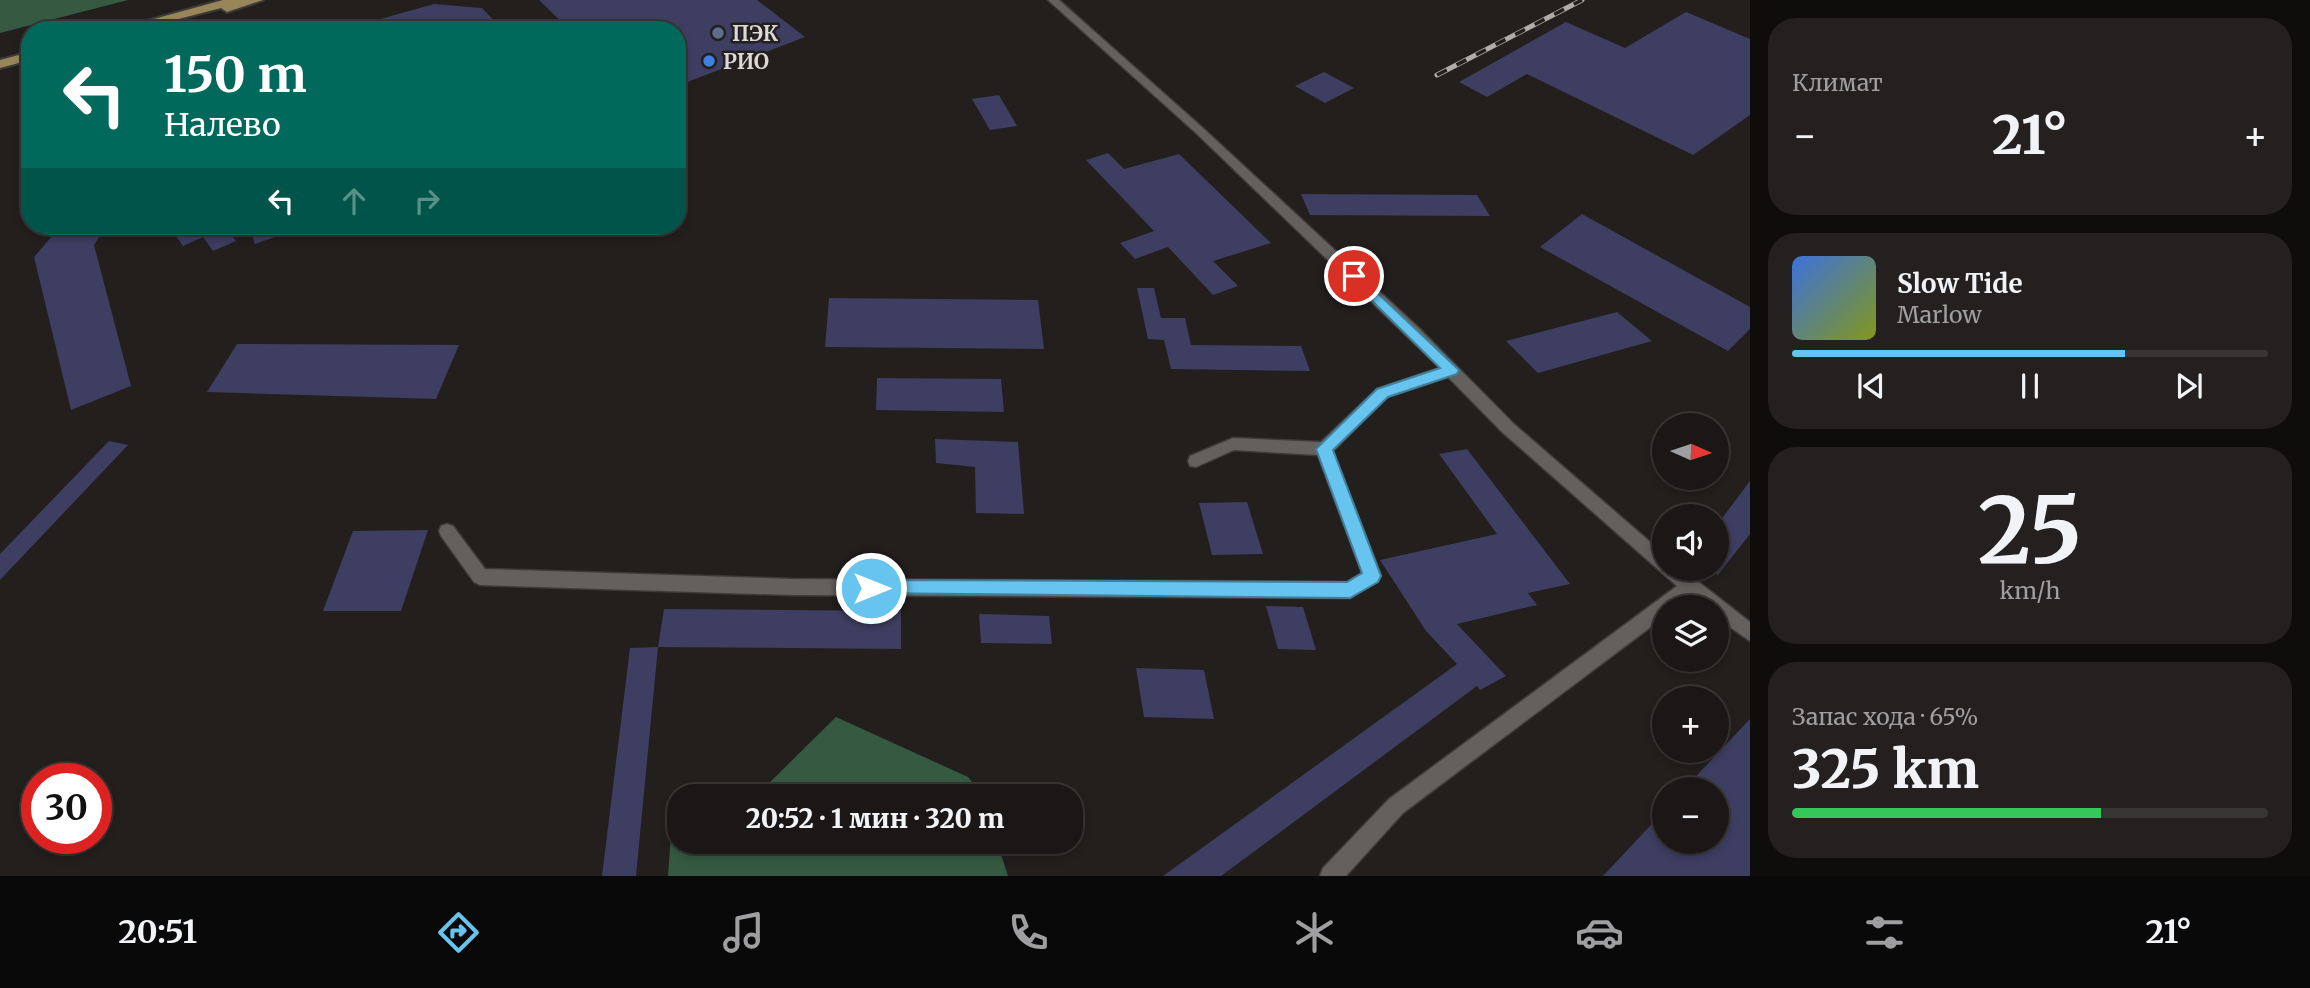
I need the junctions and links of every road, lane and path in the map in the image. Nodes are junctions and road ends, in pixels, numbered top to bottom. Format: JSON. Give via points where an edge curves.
{"nodes":[{"id":1,"x":238,"y":0,"type":"edge"},
{"id":2,"x":257,"y":0,"type":"edge"},
{"id":3,"x":1053,"y":0,"type":"edge"},
{"id":4,"x":155,"y":21,"type":"edge"},
{"id":5,"x":179,"y":21,"type":"edge"},
{"id":6,"x":21,"y":60,"type":"edge"},
{"id":7,"x":0,"y":66,"type":"edge"},
{"id":8,"x":1451,"y":370,"type":"junction"},
{"id":9,"x":1324,"y":449,"type":"junction"},
{"id":10,"x":1196,"y":461,"type":"dead end"},
{"id":11,"x":447,"y":531,"type":"dead end"},
{"id":12,"x":1652,"y":554,"type":"edge"},
{"id":13,"x":1683,"y":581,"type":"edge"},
{"id":14,"x":1690,"y":587,"type":"junction"},
{"id":15,"x":1700,"y":595,"type":"edge"},
{"id":16,"x":1729,"y":617,"type":"edge"},
{"id":17,"x":1750,"y":633,"type":"edge"},
{"id":18,"x":1331,"y":876,"type":"edge"}],
"edges":[{"from":1,"to":4,"type":"main road"},
{"from":2,"to":5,"type":"main road"},
{"from":3,"to":8,"type":"street","via":[[1209,139]]},
{"from":6,"to":7,"type":"main road"},
{"from":8,"to":9,"type":"street","via":[[1382,393]]},
{"from":8,"to":12,"type":"street","via":[[1508,428]]},
{"from":9,"to":10,"type":"street","via":[[1233,443]]},
{"from":9,"to":11,"type":"street","via":[[1372,576],[1350,590],[791,587],[480,577]]},
{"from":13,"to":14,"type":"street"},
{"from":14,"to":15,"type":"street"},
{"from":14,"to":18,"type":"street","via":[[1396,806]]},
{"from":16,"to":17,"type":"street"}]}
